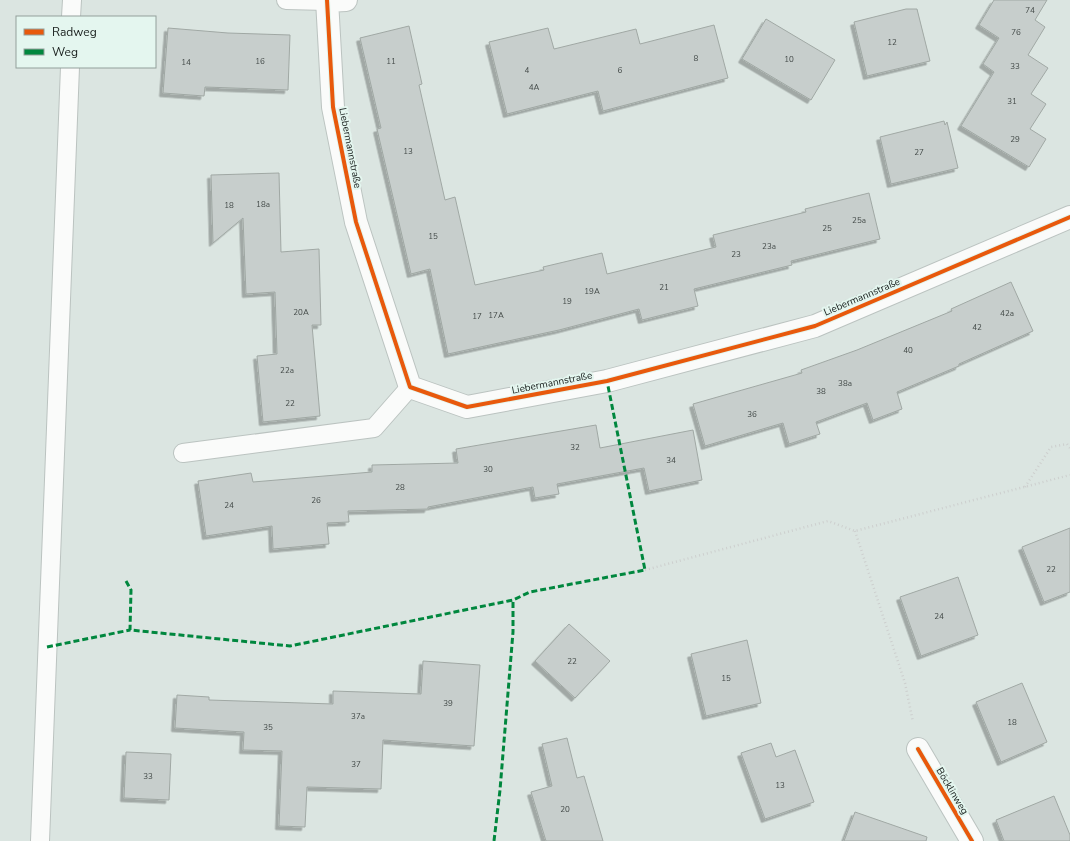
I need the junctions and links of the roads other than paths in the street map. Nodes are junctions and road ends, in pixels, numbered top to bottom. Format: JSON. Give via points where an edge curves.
{"nodes":[{"id":1,"x":72,"y":0,"type":"edge"},
{"id":2,"x":286,"y":0,"type":"edge"},
{"id":3,"x":333,"y":0,"type":"edge"},
{"id":4,"x":72,"y":16,"type":"edge"},
{"id":5,"x":70,"y":68,"type":"edge"},
{"id":6,"x":1070,"y":217,"type":"edge"},
{"id":7,"x":410,"y":387,"type":"junction"},
{"id":8,"x":183,"y":453,"type":"dead end"},
{"id":9,"x":918,"y":749,"type":"road end"},
{"id":10,"x":40,"y":841,"type":"edge"},
{"id":11,"x":972,"y":841,"type":"edge"}],
"edges":[{"from":1,"to":4,"type":"lane"},
{"from":2,"to":3,"type":"lane","name":"Liebermannstraße"},
{"from":3,"to":7,"type":"street","name":"Liebermannstraße","via":[[333,107],[356,222]]},
{"from":5,"to":10,"type":"lane"},
{"from":6,"to":7,"type":"street","name":"Liebermannstraße","via":[[815,326],[607,381],[468,407]]},
{"from":7,"to":8,"type":"lane","via":[[374,428]]},
{"from":9,"to":11,"type":"street","name":"Böcklinweg"}]}
